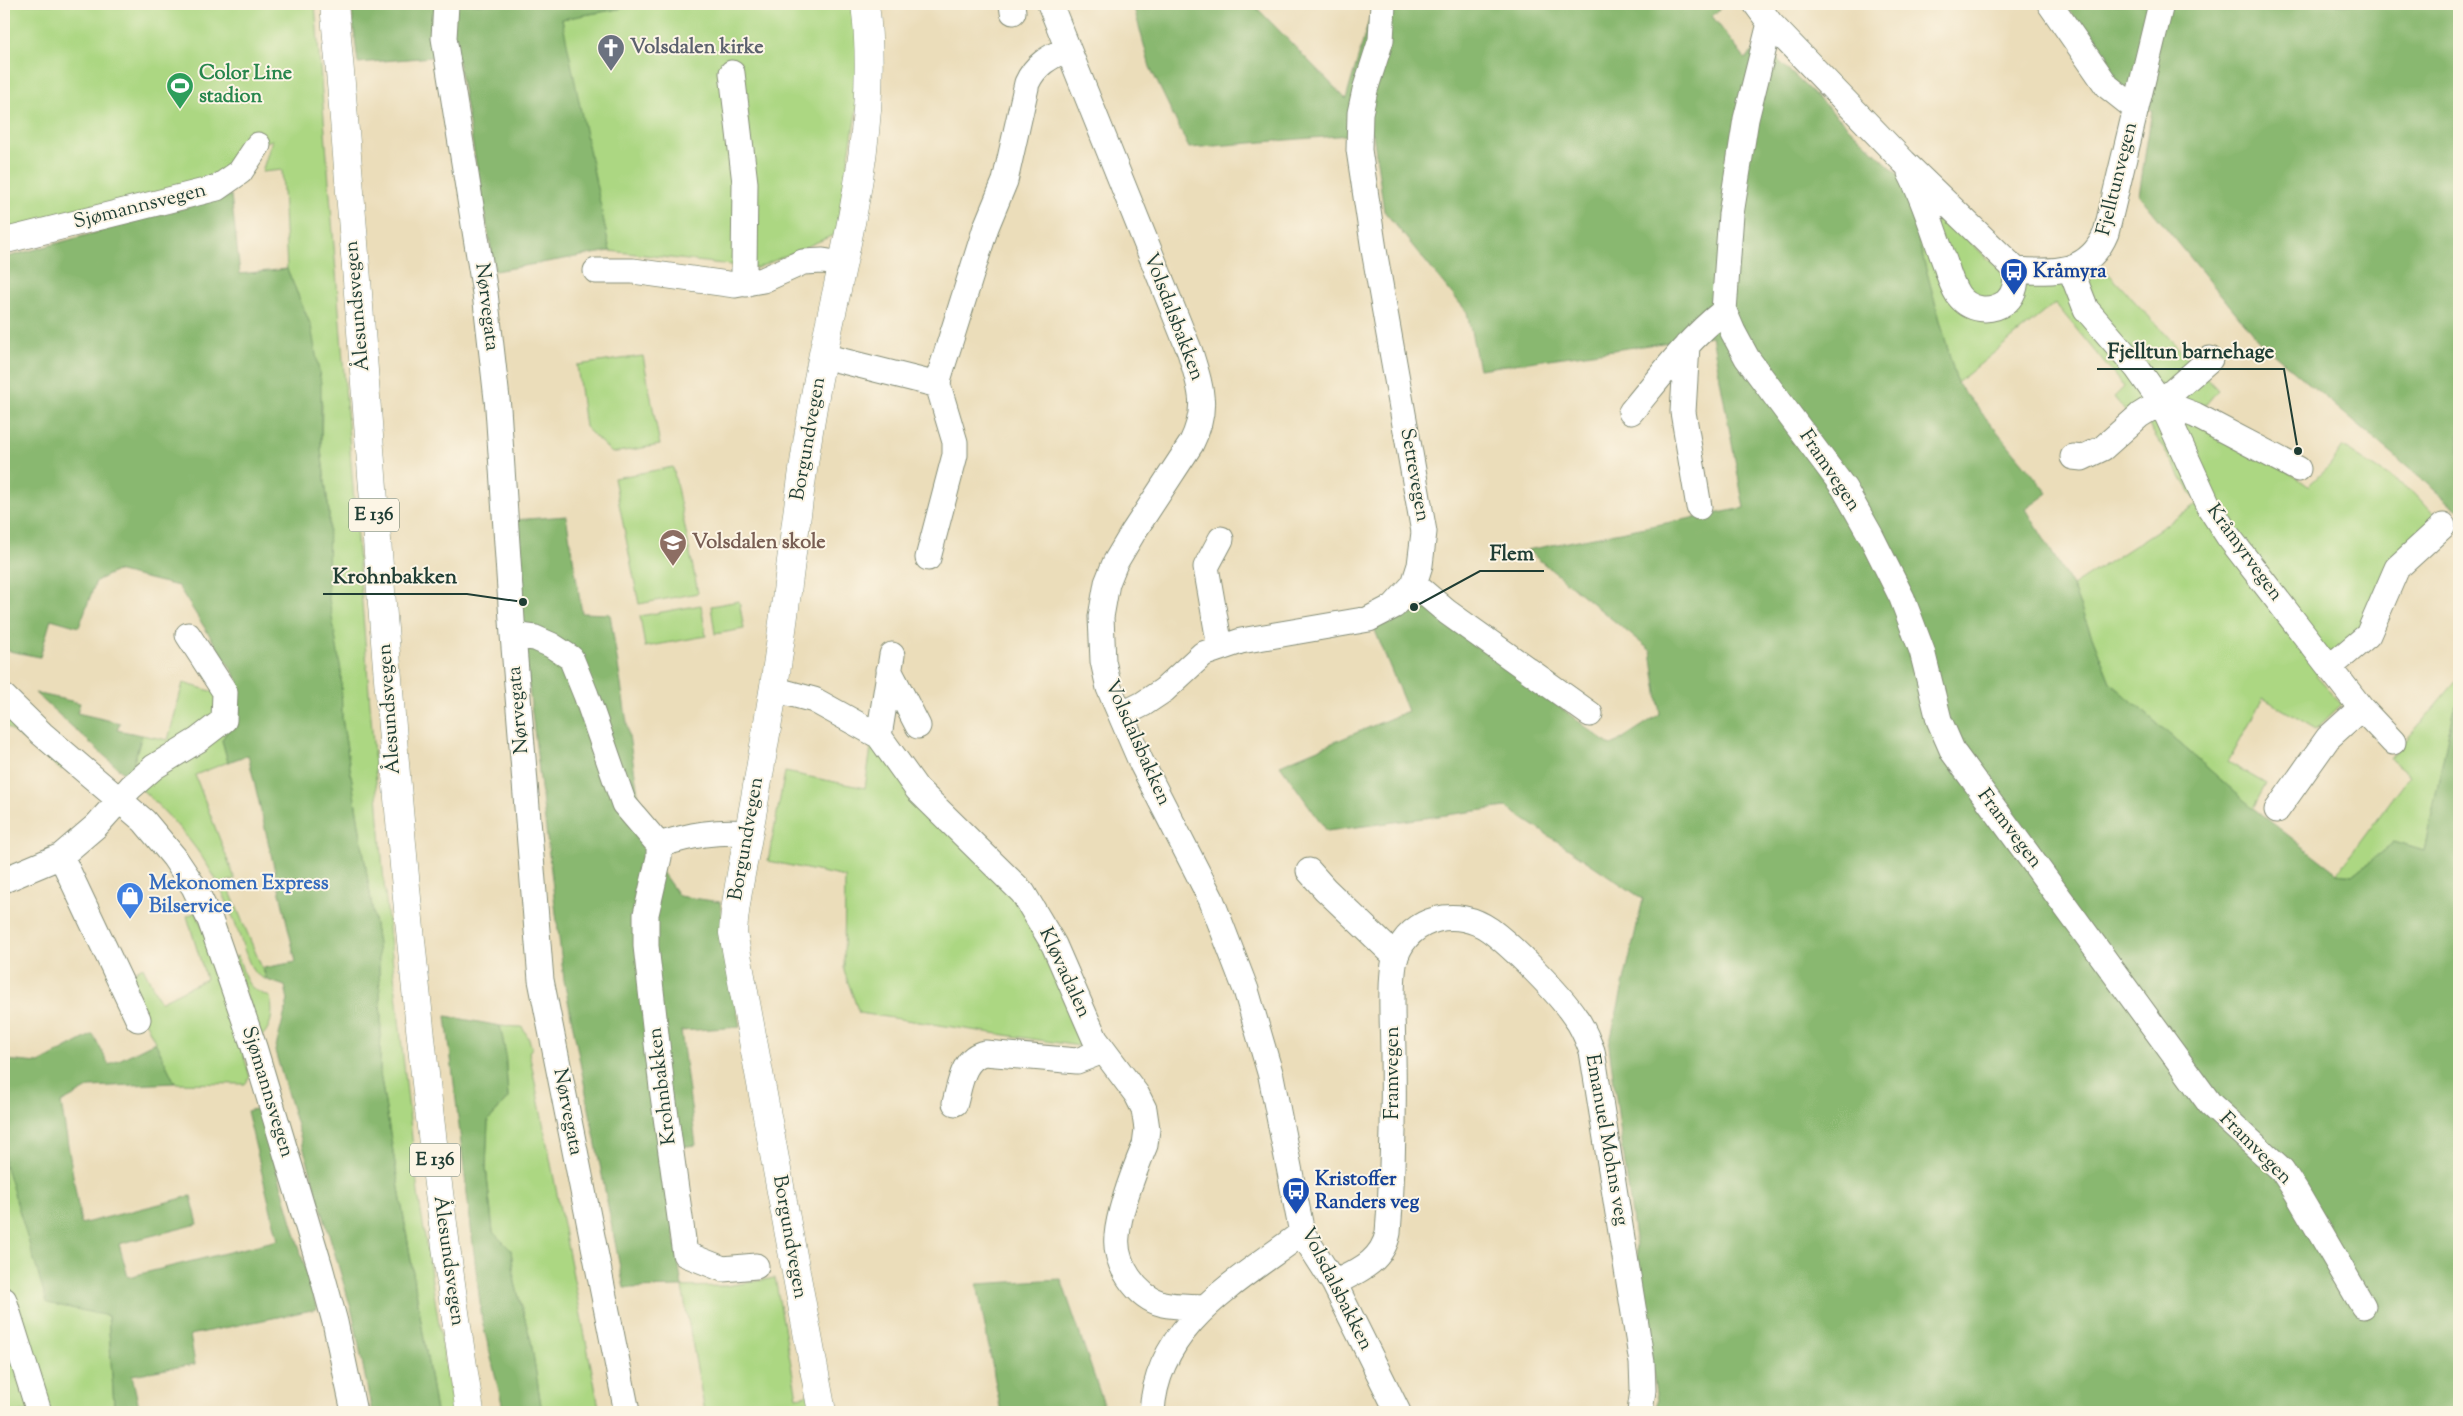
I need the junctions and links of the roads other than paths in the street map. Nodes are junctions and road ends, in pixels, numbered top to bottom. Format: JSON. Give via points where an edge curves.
{"nodes":[{"id":1,"x":334,"y":4,"type":"edge"},
{"id":2,"x":446,"y":4,"type":"edge"},
{"id":3,"x":865,"y":4,"type":"edge"},
{"id":4,"x":1050,"y":4,"type":"edge"},
{"id":5,"x":1383,"y":4,"type":"edge"},
{"id":6,"x":2050,"y":4,"type":"edge"},
{"id":7,"x":2160,"y":4,"type":"edge"},
{"id":8,"x":1763,"y":13,"type":"edge"},
{"id":9,"x":1067,"y":49,"type":"junction"},
{"id":10,"x":732,"y":73,"type":"dead end"},
{"id":11,"x":2136,"y":109,"type":"junction"},
{"id":12,"x":258,"y":145,"type":"dead end"},
{"id":13,"x":1904,"y":162,"type":"junction"},
{"id":14,"x":4,"y":241,"type":"edge"},
{"id":15,"x":842,"y":264,"type":"junction"},
{"id":16,"x":2070,"y":268,"type":"junction"},
{"id":17,"x":2016,"y":270,"type":"junction"},
{"id":18,"x":596,"y":271,"type":"dead end"},
{"id":19,"x":746,"y":284,"type":"junction"},
{"id":20,"x":1724,"y":311,"type":"junction"},
{"id":21,"x":1687,"y":345,"type":"junction"},
{"id":22,"x":823,"y":356,"type":"junction"},
{"id":23,"x":2210,"y":359,"type":"dead end"},
{"id":24,"x":938,"y":385,"type":"junction"},
{"id":25,"x":2161,"y":402,"type":"junction"},
{"id":26,"x":1631,"y":412,"type":"dead end"},
{"id":27,"x":2072,"y":457,"type":"dead end"},
{"id":28,"x":2298,"y":469,"type":"dead end"},
{"id":29,"x":1699,"y":507,"type":"dead end"},
{"id":30,"x":2443,"y":526,"type":"dead end"},
{"id":31,"x":1221,"y":539,"type":"dead end"},
{"id":32,"x":928,"y":558,"type":"dead end"},
{"id":33,"x":1414,"y":584,"type":"junction"},
{"id":34,"x":188,"y":635,"type":"dead end"},
{"id":35,"x":513,"y":635,"type":"junction"},
{"id":36,"x":1220,"y":647,"type":"junction"},
{"id":37,"x":2330,"y":667,"type":"junction"},
{"id":38,"x":774,"y":688,"type":"junction"},
{"id":39,"x":4,"y":697,"type":"edge"},
{"id":40,"x":2361,"y":708,"type":"junction"},
{"id":41,"x":1590,"y":714,"type":"dead end"},
{"id":42,"x":1121,"y":715,"type":"junction"},
{"id":43,"x":918,"y":726,"type":"dead end"},
{"id":44,"x":879,"y":736,"type":"junction"},
{"id":45,"x":2393,"y":742,"type":"dead end"},
{"id":46,"x":121,"y":801,"type":"junction"},
{"id":47,"x":2277,"y":810,"type":"dead end"},
{"id":48,"x":749,"y":833,"type":"junction"},
{"id":49,"x":659,"y":845,"type":"junction"},
{"id":50,"x":61,"y":856,"type":"junction"},
{"id":51,"x":1309,"y":871,"type":"dead end"},
{"id":52,"x":4,"y":880,"type":"edge"},
{"id":53,"x":1396,"y":957,"type":"junction"},
{"id":54,"x":138,"y":1019,"type":"dead end"},
{"id":55,"x":1103,"y":1051,"type":"junction"},
{"id":56,"x":955,"y":1103,"type":"dead end"},
{"id":57,"x":1302,"y":1233,"type":"junction"},
{"id":58,"x":756,"y":1266,"type":"dead end"},
{"id":59,"x":1334,"y":1283,"type":"junction"},
{"id":60,"x":453,"y":1294,"type":"junction"},
{"id":61,"x":4,"y":1300,"type":"edge"},
{"id":62,"x":2363,"y":1306,"type":"dead end"},
{"id":63,"x":1204,"y":1307,"type":"junction"},
{"id":64,"x":39,"y":1412,"type":"edge"},
{"id":65,"x":354,"y":1412,"type":"edge"},
{"id":66,"x":470,"y":1412,"type":"edge"},
{"id":67,"x":488,"y":1412,"type":"edge"},
{"id":68,"x":627,"y":1412,"type":"edge"},
{"id":69,"x":822,"y":1412,"type":"edge"},
{"id":70,"x":1152,"y":1412,"type":"edge"},
{"id":71,"x":1398,"y":1412,"type":"edge"},
{"id":72,"x":1640,"y":1412,"type":"edge"}],
"edges":[{"from":1,"to":60,"type":"main road","name":"Ålesundsvegen","number":"E 136","via":[[408,925]]},
{"from":2,"to":35,"type":"street","name":"Nørvegata","via":[[444,38],[486,293],[497,399]]},
{"from":3,"to":15,"type":"main road","name":"Borgundvegen","via":[[870,48],[868,110]]},
{"from":4,"to":9,"type":"street","name":"Volsdalsbakken"},
{"from":5,"to":33,"type":"street","name":"Setrevegen","via":[[1381,40],[1360,113],[1359,150],[1424,532]]},
{"from":6,"to":11,"type":"street","name":"Fjelltunvegen","via":[[2107,86]]},
{"from":7,"to":11,"type":"street","name":"Fjelltunvegen"},
{"from":8,"to":13,"type":"street"},
{"from":8,"to":20,"type":"street","name":"Framvegen","via":[[1731,214]]},
{"from":9,"to":24,"type":"street","via":[[1034,69],[1027,83],[1011,160],[947,348]]},
{"from":9,"to":42,"type":"street","name":"Volsdalsbakken","via":[[1188,347],[1203,400],[1198,429],[1191,444],[1134,531],[1107,583],[1101,641],[1109,688]]},
{"from":10,"to":19,"type":"street","via":[[744,166]]},
{"from":11,"to":16,"type":"street","name":"Fjelltunvegen","via":[[2106,233],[2091,258]]},
{"from":12,"to":14,"type":"street","name":"Sjømannsvegen","via":[[240,172],[217,188]]},
{"from":13,"to":17,"type":"street"},
{"from":13,"to":17,"type":"street","via":[[1958,295],[1968,304],[1992,308],[2005,302],[2016,286]]},
{"from":15,"to":19,"type":"street","via":[[802,262]]},
{"from":15,"to":22,"type":"main road","name":"Borgundvegen"},
{"from":16,"to":17,"type":"street","name":"Fjelltunvegen","via":[[2049,272]]},
{"from":16,"to":25,"type":"street","name":"Kråmyrvegen","via":[[2086,309],[2137,368]]},
{"from":18,"to":19,"type":"street","via":[[633,271]]},
{"from":20,"to":21,"type":"street"},
{"from":20,"to":62,"type":"street","name":"Framvegen","via":[[1747,358],[1844,488],[1871,536],[1906,607],[1922,651],[1939,720],[1953,752],[2206,1098],[2241,1135],[2282,1170]]},
{"from":21,"to":26,"type":"street"},
{"from":21,"to":29,"type":"street","via":[[1683,412]]},
{"from":22,"to":24,"type":"street"},
{"from":22,"to":38,"type":"main road","name":"Borgundvegen","via":[[796,513]]},
{"from":23,"to":25,"type":"street"},
{"from":24,"to":32,"type":"street","via":[[955,454]]},
{"from":25,"to":27,"type":"street","via":[[2140,415],[2103,448],[2082,458]]},
{"from":25,"to":28,"type":"street","via":[[2194,414]]},
{"from":25,"to":37,"type":"street","name":"Kråmyrvegen","via":[[2208,505],[2228,536]]},
{"from":30,"to":37,"type":"street","via":[[2397,568],[2368,635]]},
{"from":31,"to":36,"type":"street","via":[[1206,567]]},
{"from":33,"to":36,"type":"street","name":"Setrevegen","via":[[1394,606],[1369,619]]},
{"from":33,"to":41,"type":"street","via":[[1447,612]]},
{"from":34,"to":46,"type":"street","via":[[225,692],[224,720],[154,767],[131,787]]},
{"from":35,"to":49,"type":"street","via":[[535,638],[571,658],[624,804]]},
{"from":35,"to":68,"type":"street","name":"Nørvegata","via":[[541,980]]},
{"from":36,"to":42,"type":"street","name":"Setrevegen","via":[[1203,654],[1164,690]]},
{"from":37,"to":40,"type":"street","name":"Kråmyrvegen"},
{"from":38,"to":44,"type":"street","name":"Kløvadalen","via":[[814,700]]},
{"from":38,"to":48,"type":"main road","name":"Borgundvegen"},
{"from":39,"to":46,"type":"street","name":"Sjømannsvegen"},
{"from":40,"to":45,"type":"street","name":"Kråmyrvegen"},
{"from":40,"to":47,"type":"street","via":[[2328,738]]},
{"from":42,"to":57,"type":"street","name":"Volsdalsbakken","via":[[1141,762],[1211,899],[1246,990],[1271,1076]]},
{"from":43,"to":44,"type":"street","via":[[890,663]]},
{"from":44,"to":55,"type":"street","name":"Kløvadalen","via":[[918,789],[1023,894],[1054,945]]},
{"from":46,"to":50,"type":"street"},
{"from":46,"to":65,"type":"street","name":"Sjømannsvegen","via":[[144,821],[174,857],[210,920],[254,1047],[320,1267]]},
{"from":48,"to":49,"type":"street","via":[[704,833]]},
{"from":48,"to":69,"type":"main road","name":"Borgundvegen","via":[[736,892],[733,933]]},
{"from":49,"to":58,"type":"street","name":"Krohnbakken","via":[[646,914],[646,946],[685,1254],[723,1269]]},
{"from":50,"to":52,"type":"street"},
{"from":50,"to":54,"type":"street"},
{"from":51,"to":53,"type":"street"},
{"from":53,"to":59,"type":"street","name":"Framvegen","via":[[1393,996],[1394,1124],[1388,1233],[1386,1243],[1374,1260]]},
{"from":53,"to":72,"type":"street","name":"Emanuel Mohns veg","via":[[1421,925],[1448,917],[1474,920],[1492,932],[1530,968],[1570,1011],[1585,1035],[1596,1066],[1641,1355],[1643,1390]]},
{"from":55,"to":56,"type":"street","via":[[1077,1061],[978,1054],[968,1065]]},
{"from":55,"to":63,"type":"street","name":"Kløvadalen","via":[[1137,1095],[1144,1109],[1147,1129],[1117,1236],[1120,1259],[1137,1289],[1150,1299],[1162,1304]]},
{"from":57,"to":59,"type":"street","name":"Volsdalsbakken"},
{"from":57,"to":63,"type":"street"},
{"from":59,"to":71,"type":"street","name":"Volsdalsbakken"},
{"from":60,"to":66,"type":"main road","name":"Ålesundsvegen","number":"E 136"},
{"from":60,"to":67,"type":"main road","number":"E 136","via":[[473,1320]]},
{"from":61,"to":64,"type":"street"},
{"from":63,"to":70,"type":"street","via":[[1177,1337],[1160,1372]]}]}
